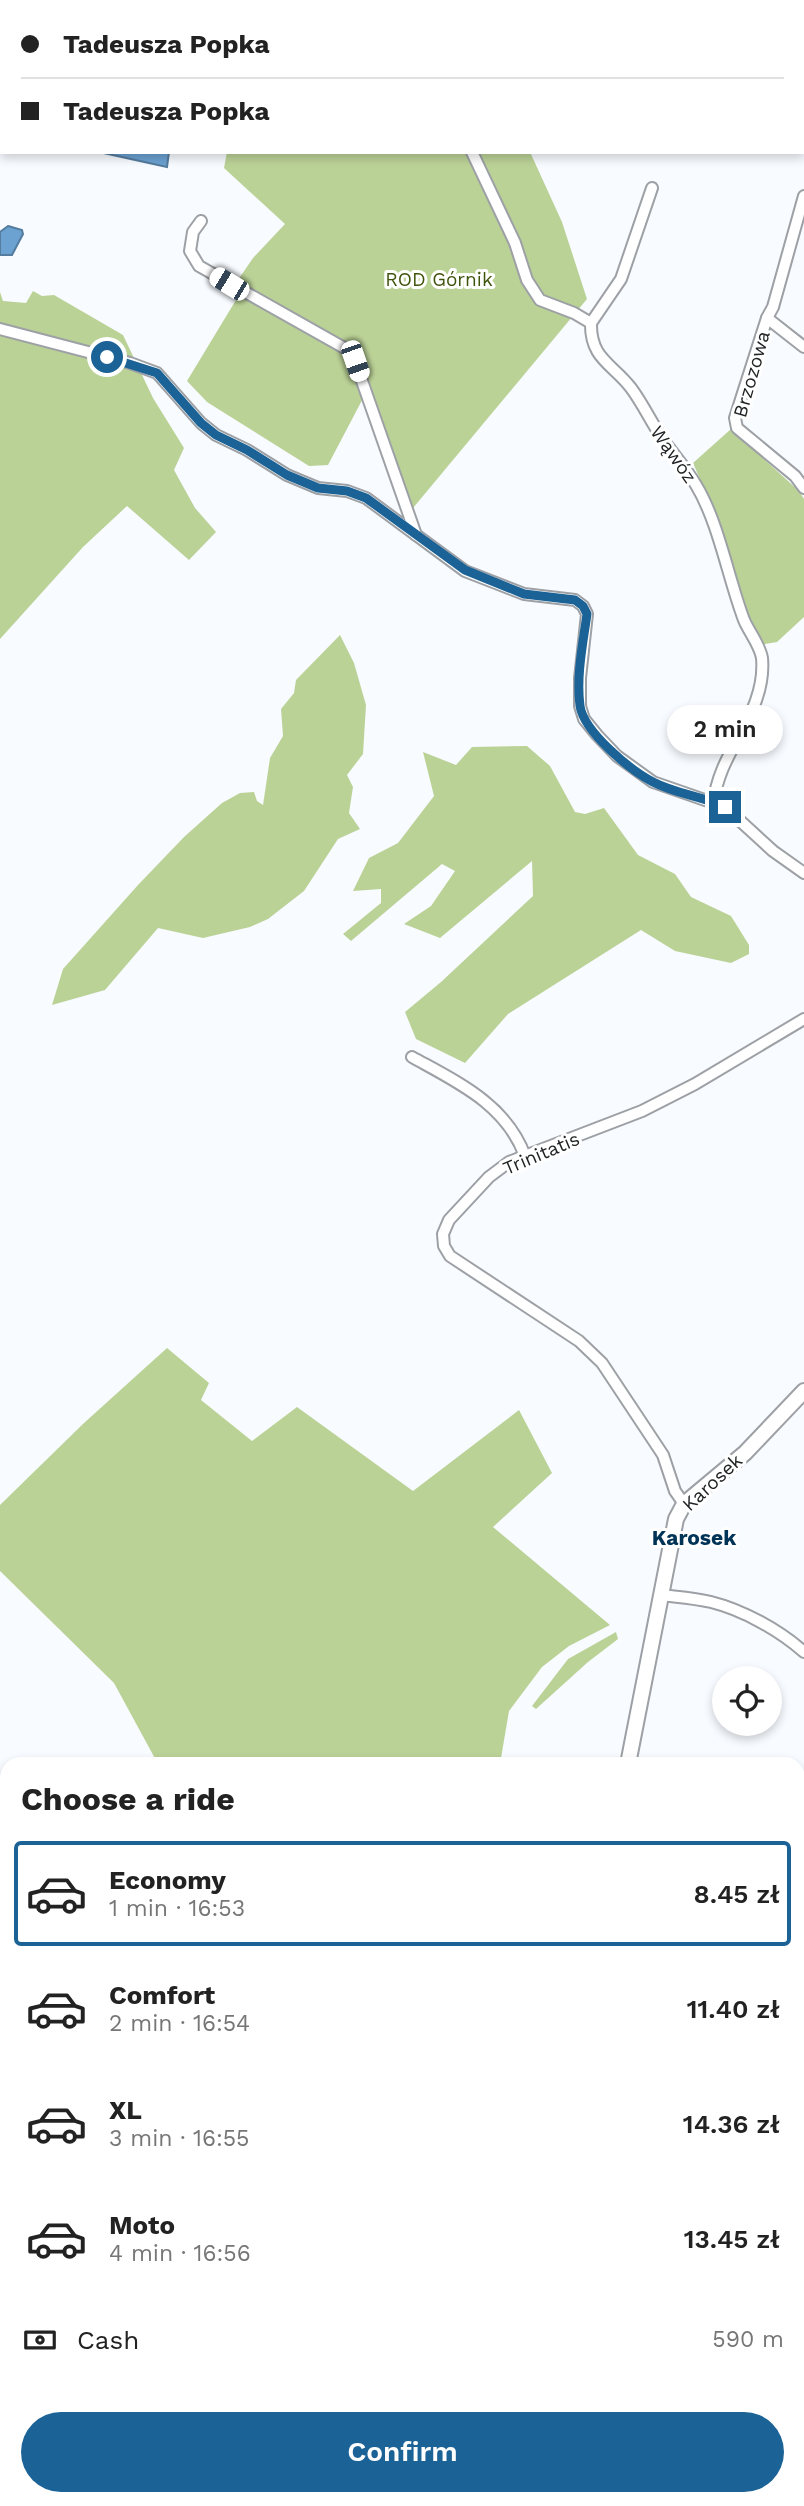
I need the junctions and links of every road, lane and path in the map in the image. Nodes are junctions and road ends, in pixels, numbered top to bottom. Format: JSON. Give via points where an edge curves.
{"nodes":[{"id":1,"x":473,"y":154,"type":"edge"},
{"id":2,"x":652,"y":188,"type":"dead end"},
{"id":3,"x":804,"y":195,"type":"edge"},
{"id":4,"x":201,"y":220,"type":"dead end"},
{"id":5,"x":767,"y":318,"type":"junction"},
{"id":6,"x":592,"y":323,"type":"junction"},
{"id":7,"x":0,"y":329,"type":"edge"},
{"id":8,"x":804,"y":347,"type":"edge"},
{"id":9,"x":804,"y":488,"type":"edge"},
{"id":10,"x":416,"y":535,"type":"junction"},
{"id":11,"x":715,"y":802,"type":"junction"},
{"id":12,"x":804,"y":873,"type":"edge"},
{"id":13,"x":804,"y":1019,"type":"edge"},
{"id":14,"x":412,"y":1057,"type":"dead end"},
{"id":15,"x":525,"y":1156,"type":"junction"},
{"id":16,"x":804,"y":1391,"type":"edge"},
{"id":17,"x":684,"y":1504,"type":"junction"},
{"id":18,"x":660,"y":1595,"type":"junction"},
{"id":19,"x":804,"y":1652,"type":"edge"},
{"id":20,"x":629,"y":1757,"type":"edge"}],
"edges":[{"from":1,"to":6,"type":"street","via":[[540,300]]},
{"from":2,"to":6,"type":"street","via":[[621,279]]},
{"from":3,"to":5,"type":"street"},
{"from":4,"to":10,"type":"street","via":[[193,232],[190,251],[199,266],[348,349]]},
{"from":5,"to":8,"type":"street","name":"Brzozowa"},
{"from":5,"to":9,"type":"street","name":"Brzozowa","via":[[738,408],[737,428]]},
{"from":6,"to":11,"type":"street","name":"Wąwóz","via":[[591,335],[603,361],[631,387],[698,488],[762,656],[752,712],[717,781]]},
{"from":7,"to":10,"type":"street","via":[[157,373],[216,435],[287,475],[318,488],[366,498]]},
{"from":10,"to":11,"type":"street","via":[[482,578],[524,594],[575,600],[583,606],[587,614],[580,678],[584,719],[617,756],[653,782]]},
{"from":11,"to":12,"type":"street"},
{"from":13,"to":15,"type":"street","name":"Trinitatis","via":[[640,1112]]},
{"from":14,"to":15,"type":"street","via":[[484,1099],[509,1124]]},
{"from":15,"to":17,"type":"street","name":"Trinitatis","via":[[509,1162],[464,1201],[449,1220],[444,1246],[456,1261],[579,1341],[602,1363],[663,1455]]},
{"from":16,"to":17,"type":"street","name":"Karosek","via":[[745,1453]]},
{"from":17,"to":18,"type":"street","name":"Karosek","via":[[676,1519]]},
{"from":18,"to":19,"type":"street","via":[[730,1608]]},
{"from":18,"to":20,"type":"street","name":"Karosek"}]}
